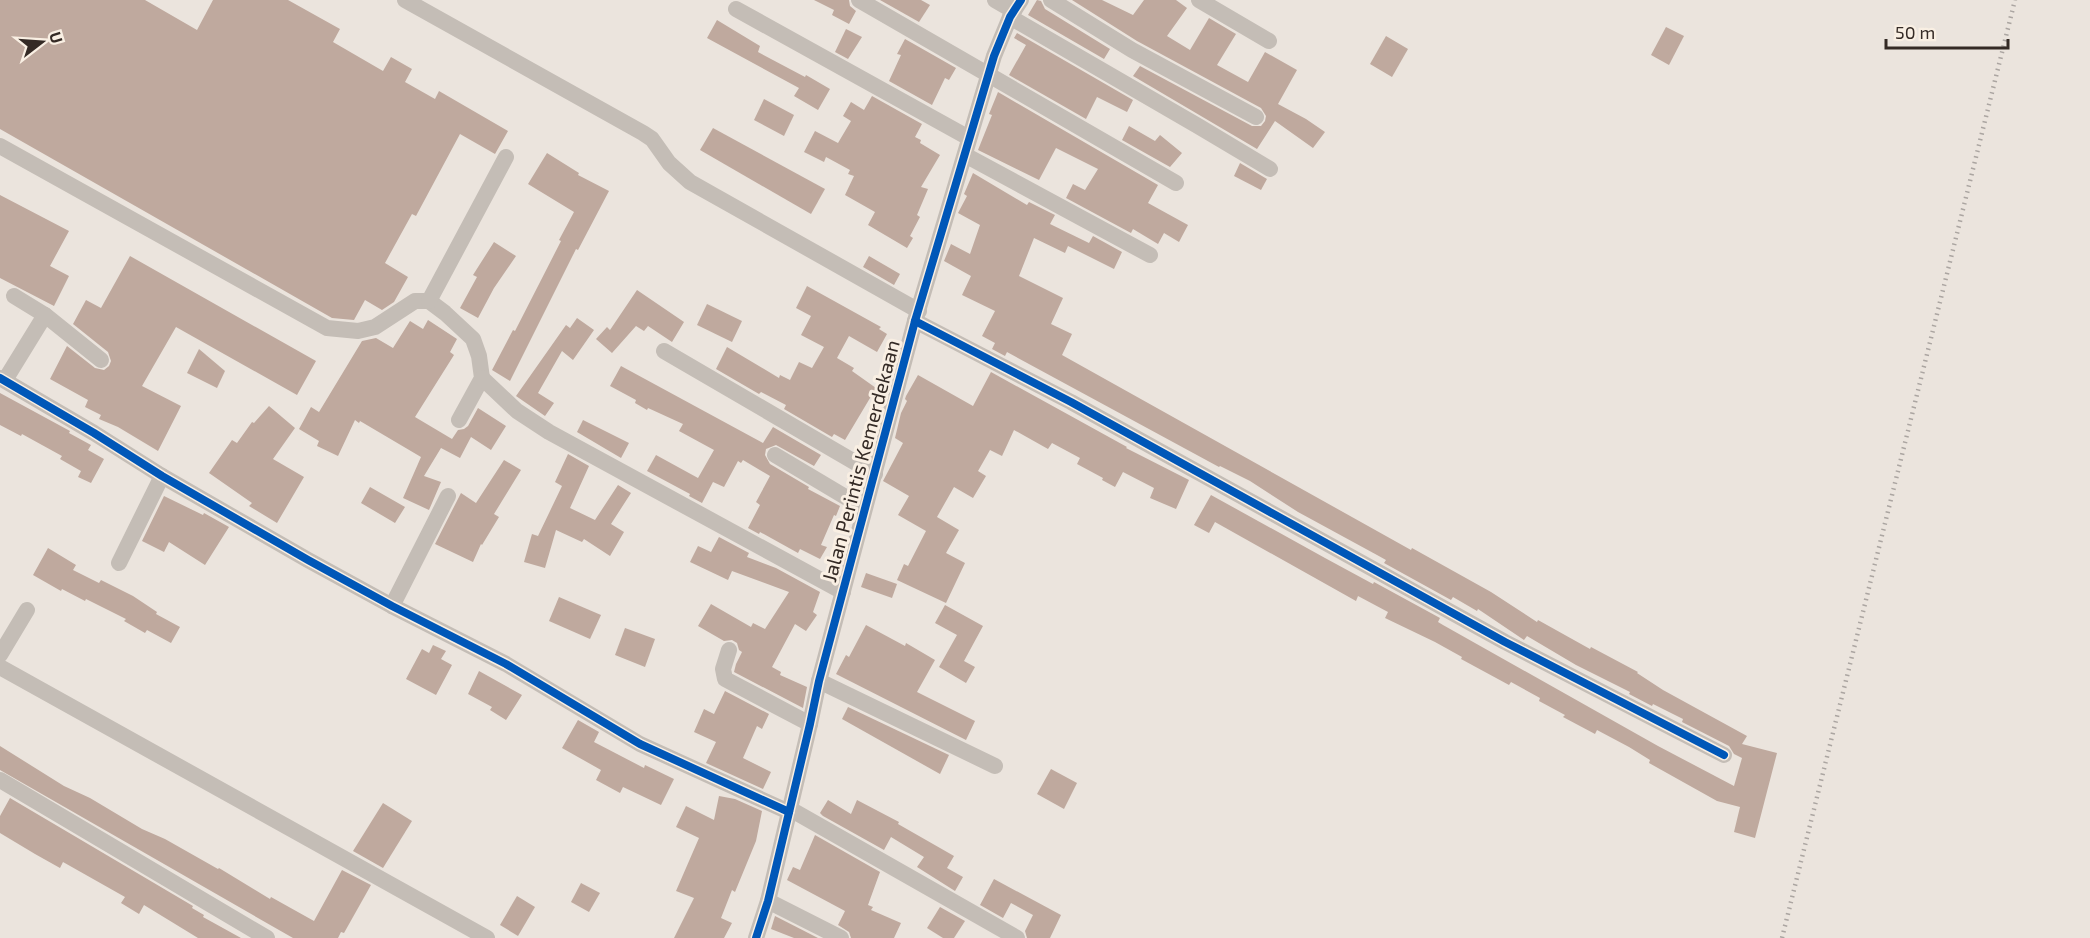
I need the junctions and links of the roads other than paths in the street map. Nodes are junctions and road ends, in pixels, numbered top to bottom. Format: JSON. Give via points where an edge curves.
{"nodes":[{"id":1,"x":405,"y":0,"type":"edge"},
{"id":2,"x":860,"y":0,"type":"edge"},
{"id":3,"x":995,"y":0,"type":"edge"},
{"id":4,"x":1051,"y":0,"type":"edge"},
{"id":5,"x":1199,"y":0,"type":"edge"},
{"id":6,"x":736,"y":9,"type":"dead end"},
{"id":7,"x":1015,"y":9,"type":"edge"},
{"id":8,"x":1269,"y":41,"type":"dead end"},
{"id":9,"x":988,"y":74,"type":"junction"},
{"id":10,"x":1256,"y":117,"type":"dead end"},
{"id":11,"x":0,"y":146,"type":"edge"},
{"id":12,"x":967,"y":146,"type":"junction"},
{"id":13,"x":506,"y":157,"type":"dead end"},
{"id":14,"x":1270,"y":169,"type":"dead end"},
{"id":15,"x":1176,"y":183,"type":"dead end"},
{"id":16,"x":1150,"y":255,"type":"dead end"},
{"id":17,"x":14,"y":296,"type":"dead end"},
{"id":18,"x":429,"y":301,"type":"junction"},
{"id":19,"x":45,"y":315,"type":"junction"},
{"id":20,"x":917,"y":316,"type":"junction"},
{"id":21,"x":664,"y":351,"type":"dead end"},
{"id":22,"x":101,"y":360,"type":"dead end"},
{"id":23,"x":482,"y":378,"type":"junction"},
{"id":24,"x":2,"y":379,"type":"edge"},
{"id":25,"x":459,"y":420,"type":"dead end"},
{"id":26,"x":775,"y":455,"type":"dead end"},
{"id":27,"x":874,"y":474,"type":"junction"},
{"id":28,"x":162,"y":476,"type":"junction"},
{"id":29,"x":448,"y":496,"type":"dead end"},
{"id":30,"x":864,"y":508,"type":"junction"},
{"id":31,"x":119,"y":563,"type":"dead end"},
{"id":32,"x":843,"y":592,"type":"junction"},
{"id":33,"x":392,"y":606,"type":"junction"},
{"id":34,"x":27,"y":610,"type":"dead end"},
{"id":35,"x":729,"y":650,"type":"dead end"},
{"id":36,"x":0,"y":655,"type":"edge"},
{"id":37,"x":0,"y":667,"type":"edge"},
{"id":38,"x":819,"y":681,"type":"junction"},
{"id":39,"x":810,"y":724,"type":"junction"},
{"id":40,"x":1724,"y":755,"type":"dead end"},
{"id":41,"x":995,"y":766,"type":"dead end"},
{"id":42,"x":0,"y":780,"type":"edge"},
{"id":43,"x":789,"y":811,"type":"junction"},
{"id":44,"x":768,"y":901,"type":"junction"},
{"id":45,"x":262,"y":937,"type":"edge"},
{"id":46,"x":487,"y":938,"type":"edge"},
{"id":47,"x":756,"y":938,"type":"edge"},
{"id":48,"x":841,"y":938,"type":"edge"},
{"id":49,"x":1017,"y":938,"type":"edge"}],
"edges":[{"from":1,"to":20,"type":"street","via":[[652,139],[669,164],[690,182]]},
{"from":2,"to":9,"type":"street"},
{"from":3,"to":7,"type":"street"},
{"from":4,"to":10,"type":"street","via":[[1132,50]]},
{"from":5,"to":8,"type":"street"},
{"from":6,"to":12,"type":"street"},
{"from":7,"to":9,"type":"street","name":"Jalan Perintis Kemerdekaan"},
{"from":7,"to":14,"type":"street"},
{"from":9,"to":12,"type":"street","name":"Jalan Perintis Kemerdekaan"},
{"from":9,"to":15,"type":"street"},
{"from":11,"to":18,"type":"street","via":[[327,328],[358,331],[375,327],[415,302]]},
{"from":12,"to":16,"type":"street"},
{"from":12,"to":20,"type":"street","name":"Jalan Perintis Kemerdekaan"},
{"from":13,"to":18,"type":"street"},
{"from":17,"to":19,"type":"street"},
{"from":18,"to":23,"type":"street","via":[[473,339]]},
{"from":19,"to":22,"type":"street"},
{"from":19,"to":24,"type":"street"},
{"from":20,"to":27,"type":"street","name":"Jalan Perintis Kemerdekaan"},
{"from":20,"to":40,"type":"street","via":[[1505,642]]},
{"from":21,"to":27,"type":"street"},
{"from":23,"to":25,"type":"street"},
{"from":23,"to":32,"type":"street","via":[[517,411],[549,432]]},
{"from":24,"to":28,"type":"street"},
{"from":26,"to":30,"type":"street"},
{"from":27,"to":30,"type":"street","name":"Jalan Perintis Kemerdekaan"},
{"from":28,"to":31,"type":"street"},
{"from":28,"to":33,"type":"street"},
{"from":29,"to":33,"type":"street"},
{"from":30,"to":32,"type":"street","name":"Jalan Perintis Kemerdekaan"},
{"from":32,"to":38,"type":"street","name":"Jalan Perintis Kemerdekaan"},
{"from":33,"to":43,"type":"street","via":[[506,664],[640,744]]},
{"from":34,"to":36,"type":"street"},
{"from":35,"to":39,"type":"street","via":[[723,669],[726,679]]},
{"from":37,"to":46,"type":"street"},
{"from":38,"to":39,"type":"street","name":"Jalan Perintis Kemerdekaan"},
{"from":38,"to":41,"type":"street"},
{"from":39,"to":43,"type":"street","name":"Jalan Perintis Kemerdekaan"},
{"from":42,"to":45,"type":"street"},
{"from":43,"to":44,"type":"street","name":"Jalan Perintis Kemerdekaan"},
{"from":43,"to":49,"type":"street"},
{"from":44,"to":47,"type":"street","name":"Jalan Perintis Kemerdekaan"},
{"from":44,"to":48,"type":"street"}]}
